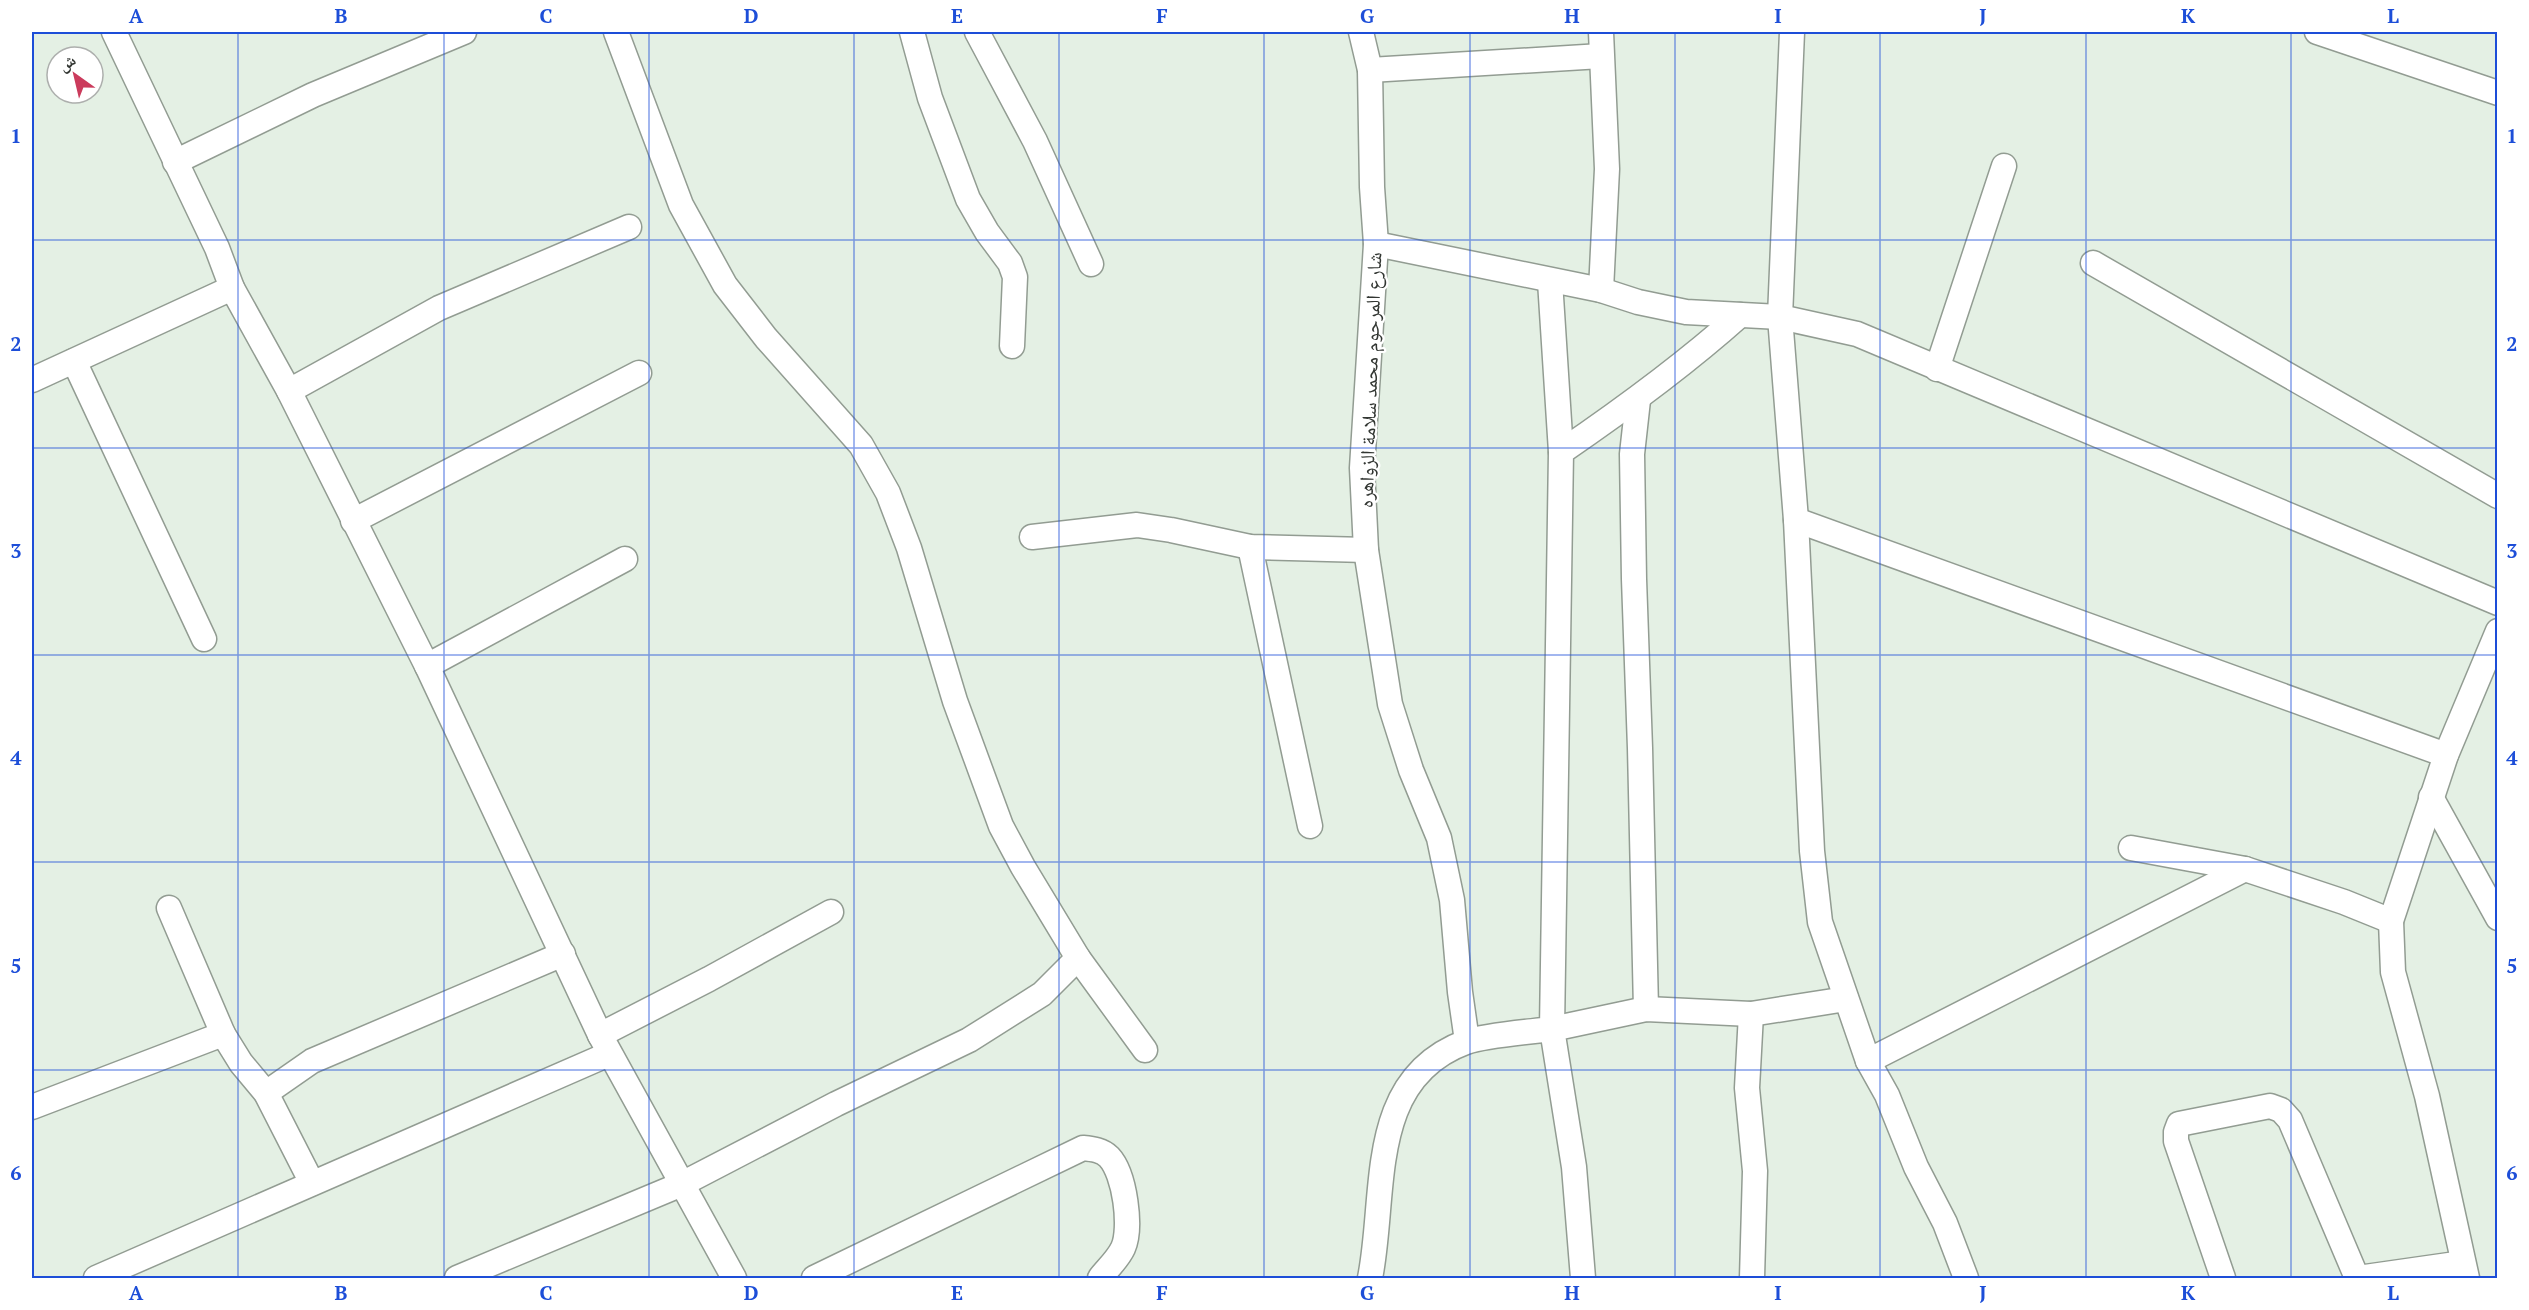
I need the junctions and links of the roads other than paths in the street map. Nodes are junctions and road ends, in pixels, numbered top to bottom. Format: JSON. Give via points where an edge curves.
{"nodes":[{"id":1,"x":464,"y":32,"type":"edge"},
{"id":2,"x":616,"y":32,"type":"edge"},
{"id":3,"x":912,"y":32,"type":"edge"},
{"id":4,"x":977,"y":32,"type":"edge"},
{"id":5,"x":1358,"y":32,"type":"edge"},
{"id":6,"x":1601,"y":32,"type":"edge"},
{"id":7,"x":1792,"y":32,"type":"edge"},
{"id":8,"x":2317,"y":32,"type":"edge"},
{"id":9,"x":119,"y":33,"type":"edge"},
{"id":10,"x":1600,"y":56,"type":"junction"},
{"id":11,"x":1370,"y":70,"type":"junction"},
{"id":12,"x":2498,"y":93,"type":"edge"},
{"id":13,"x":175,"y":162,"type":"junction"},
{"id":14,"x":2004,"y":166,"type":"dead end"},
{"id":15,"x":629,"y":227,"type":"dead end"},
{"id":16,"x":1377,"y":244,"type":"junction"},
{"id":17,"x":2093,"y":263,"type":"dead end"},
{"id":18,"x":1091,"y":264,"type":"dead end"},
{"id":19,"x":1550,"y":281,"type":"junction"},
{"id":20,"x":232,"y":288,"type":"junction"},
{"id":21,"x":1601,"y":290,"type":"junction"},
{"id":22,"x":1740,"y":315,"type":"junction"},
{"id":23,"x":1780,"y":317,"type":"junction"},
{"id":24,"x":1012,"y":346,"type":"dead end"},
{"id":25,"x":74,"y":361,"type":"junction"},
{"id":26,"x":1937,"y":369,"type":"junction"},
{"id":27,"x":639,"y":373,"type":"dead end"},
{"id":28,"x":32,"y":380,"type":"edge"},
{"id":29,"x":289,"y":391,"type":"junction"},
{"id":30,"x":1638,"y":400,"type":"junction"},
{"id":31,"x":1561,"y":452,"type":"junction"},
{"id":32,"x":2498,"y":496,"type":"edge"},
{"id":33,"x":1796,"y":520,"type":"junction"},
{"id":34,"x":353,"y":521,"type":"junction"},
{"id":35,"x":1032,"y":537,"type":"dead end"},
{"id":36,"x":1250,"y":547,"type":"junction"},
{"id":37,"x":1366,"y":550,"type":"junction"},
{"id":38,"x":625,"y":559,"type":"dead end"},
{"id":39,"x":2498,"y":603,"type":"edge"},
{"id":40,"x":2498,"y":631,"type":"edge"},
{"id":41,"x":204,"y":639,"type":"dead end"},
{"id":42,"x":427,"y":666,"type":"junction"},
{"id":43,"x":2446,"y":755,"type":"junction"},
{"id":44,"x":2431,"y":797,"type":"junction"},
{"id":45,"x":1310,"y":826,"type":"dead end"},
{"id":46,"x":2130,"y":848,"type":"dead end"},
{"id":47,"x":2246,"y":870,"type":"junction"},
{"id":48,"x":168,"y":908,"type":"dead end"},
{"id":49,"x":831,"y":912,"type":"dead end"},
{"id":50,"x":2498,"y":918,"type":"edge"},
{"id":51,"x":2391,"y":921,"type":"junction"},
{"id":52,"x":563,"y":954,"type":"junction"},
{"id":53,"x":1078,"y":958,"type":"junction"},
{"id":54,"x":1846,"y":999,"type":"junction"},
{"id":55,"x":1646,"y":1009,"type":"junction"},
{"id":56,"x":1751,"y":1014,"type":"junction"},
{"id":57,"x":1552,"y":1029,"type":"junction"},
{"id":58,"x":223,"y":1034,"type":"junction"},
{"id":59,"x":1467,"y":1041,"type":"junction"},
{"id":60,"x":604,"y":1044,"type":"junction"},
{"id":61,"x":1145,"y":1050,"type":"dead end"},
{"id":62,"x":1868,"y":1061,"type":"junction"},
{"id":63,"x":266,"y":1093,"type":"junction"},
{"id":64,"x":32,"y":1107,"type":"edge"},
{"id":65,"x":312,"y":1183,"type":"junction"},
{"id":66,"x":682,"y":1184,"type":"junction"},
{"id":67,"x":2465,"y":1271,"type":"edge"},
{"id":68,"x":98,"y":1278,"type":"edge"},
{"id":69,"x":457,"y":1278,"type":"edge"},
{"id":70,"x":734,"y":1278,"type":"edge"},
{"id":71,"x":814,"y":1278,"type":"edge"},
{"id":72,"x":1100,"y":1278,"type":"edge"},
{"id":73,"x":1370,"y":1278,"type":"edge"},
{"id":74,"x":1583,"y":1278,"type":"edge"},
{"id":75,"x":1752,"y":1278,"type":"edge"},
{"id":76,"x":1965,"y":1278,"type":"edge"},
{"id":77,"x":2223,"y":1278,"type":"edge"},
{"id":78,"x":2357,"y":1278,"type":"edge"}],
"edges":[{"from":1,"to":13,"type":"street","via":[[313,95]]},
{"from":2,"to":53,"type":"street","via":[[681,205],[725,285],[766,339],[861,445],[888,493],[909,548],[955,701],[1001,826]]},
{"from":3,"to":24,"type":"street","via":[[930,98],[968,199],[1015,277]]},
{"from":4,"to":18,"type":"street","via":[[1035,141]]},
{"from":5,"to":11,"type":"street","name":"شارع المرحوم محمد سلامة الزواهره"},
{"from":6,"to":10,"type":"street"},
{"from":7,"to":23,"type":"street"},
{"from":8,"to":12,"type":"street"},
{"from":9,"to":13,"type":"street"},
{"from":10,"to":11,"type":"street"},
{"from":10,"to":21,"type":"street","via":[[1607,169]]},
{"from":11,"to":16,"type":"street","name":"شارع المرحوم محمد سلامة الزواهره"},
{"from":13,"to":20,"type":"street"},
{"from":14,"to":26,"type":"street"},
{"from":15,"to":29,"type":"street","via":[[439,308]]},
{"from":16,"to":19,"type":"street"},
{"from":16,"to":37,"type":"street","name":"شارع المرحوم محمد سلامة الزواهره","via":[[1362,468]]},
{"from":17,"to":32,"type":"street"},
{"from":19,"to":21,"type":"street"},
{"from":19,"to":31,"type":"street"},
{"from":20,"to":25,"type":"street"},
{"from":20,"to":29,"type":"street"},
{"from":21,"to":22,"type":"street","via":[[1686,312]]},
{"from":22,"to":23,"type":"street"},
{"from":22,"to":30,"type":"street"},
{"from":23,"to":26,"type":"street","via":[[1857,334]]},
{"from":23,"to":33,"type":"street"},
{"from":25,"to":28,"type":"street"},
{"from":25,"to":41,"type":"street"},
{"from":26,"to":39,"type":"street"},
{"from":27,"to":34,"type":"street"},
{"from":29,"to":34,"type":"street"},
{"from":30,"to":31,"type":"street"},
{"from":30,"to":55,"type":"street","via":[[1632,454]]},
{"from":31,"to":57,"type":"street"},
{"from":33,"to":43,"type":"street"},
{"from":33,"to":54,"type":"street","via":[[1812,851],[1820,922]]},
{"from":34,"to":42,"type":"street"},
{"from":35,"to":36,"type":"street","via":[[1137,525]]},
{"from":36,"to":37,"type":"street"},
{"from":36,"to":45,"type":"street"},
{"from":37,"to":59,"type":"street","name":"شارع المرحوم محمد سلامة الزواهره","via":[[1390,704],[1439,838],[1452,900]]},
{"from":38,"to":42,"type":"street"},
{"from":40,"to":43,"type":"street"},
{"from":42,"to":52,"type":"street"},
{"from":43,"to":44,"type":"street"},
{"from":44,"to":50,"type":"street"},
{"from":44,"to":51,"type":"street"},
{"from":46,"to":47,"type":"street"},
{"from":47,"to":51,"type":"street"},
{"from":47,"to":62,"type":"street"},
{"from":48,"to":58,"type":"street"},
{"from":49,"to":60,"type":"street","via":[[709,979]]},
{"from":51,"to":67,"type":"street","via":[[2393,972],[2427,1096]]},
{"from":52,"to":60,"type":"street"},
{"from":52,"to":63,"type":"street","via":[[312,1061]]},
{"from":53,"to":61,"type":"street"},
{"from":53,"to":66,"type":"street","via":[[1042,994],[969,1040]]},
{"from":54,"to":56,"type":"street"},
{"from":54,"to":62,"type":"street"},
{"from":55,"to":56,"type":"street"},
{"from":55,"to":57,"type":"street"},
{"from":56,"to":75,"type":"street","via":[[1748,1088],[1755,1171]]},
{"from":57,"to":59,"type":"street"},
{"from":57,"to":74,"type":"street","via":[[1574,1167]]},
{"from":58,"to":63,"type":"street","via":[[241,1064]]},
{"from":58,"to":64,"type":"street"},
{"from":59,"to":73,"type":"street","via":[[1434,1057],[1406,1088],[1393,1113],[1382,1170]]},
{"from":60,"to":65,"type":"street"},
{"from":60,"to":66,"type":"street"},
{"from":62,"to":76,"type":"street","via":[[1945,1223]]},
{"from":63,"to":65,"type":"street"},
{"from":65,"to":68,"type":"street"},
{"from":66,"to":69,"type":"street"},
{"from":66,"to":70,"type":"street"},
{"from":67,"to":78,"type":"street"},
{"from":71,"to":72,"type":"street","via":[[1083,1148],[1099,1150],[1110,1158],[1124,1192],[1127,1220],[1123,1248]]},
{"from":77,"to":78,"type":"street","via":[[2176,1132],[2179,1124],[2270,1106],[2281,1110],[2290,1120]]}]}
